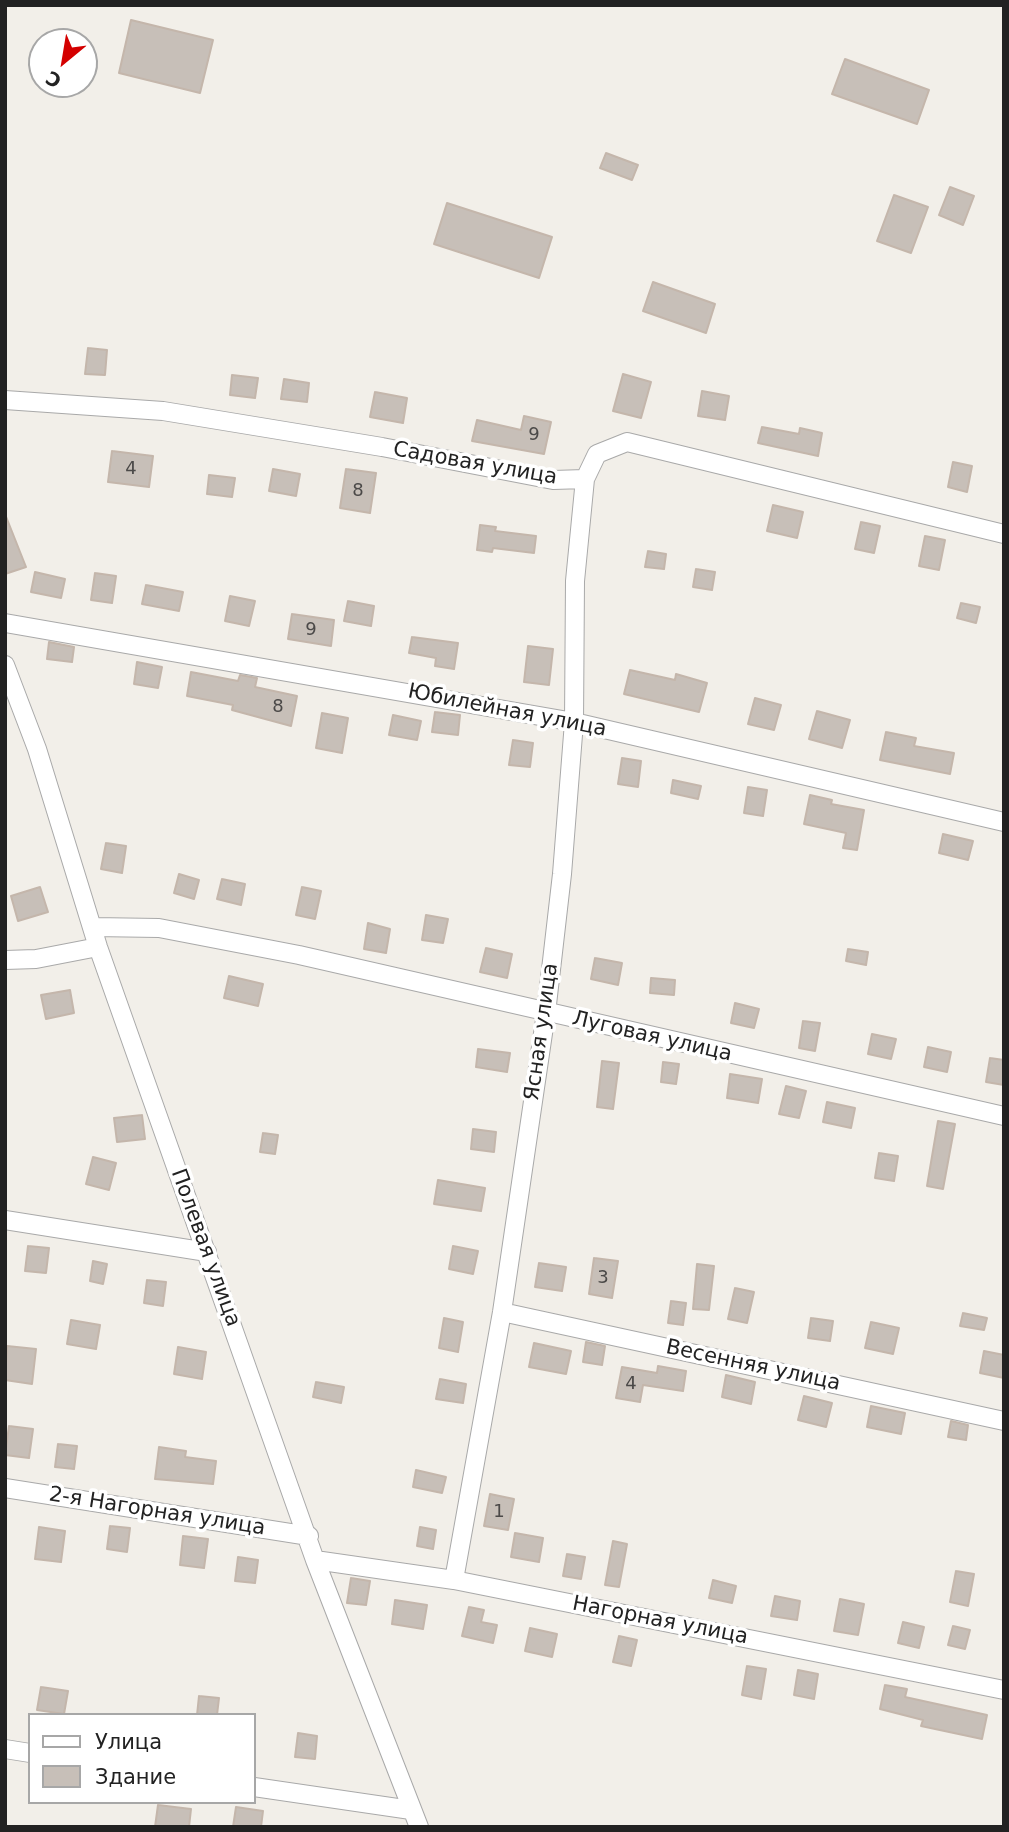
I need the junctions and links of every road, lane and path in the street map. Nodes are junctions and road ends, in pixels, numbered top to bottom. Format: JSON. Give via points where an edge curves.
{"nodes":[{"id":1,"x":5,"y":400,"type":"edge"},
{"id":2,"x":584,"y":479,"type":"junction"},
{"id":3,"x":1004,"y":534,"type":"edge"},
{"id":4,"x":5,"y":623,"type":"edge"},
{"id":5,"x":5,"y":666,"type":"edge"},
{"id":6,"x":9,"y":687,"type":"edge"},
{"id":7,"x":574,"y":722,"type":"junction"},
{"id":8,"x":1004,"y":822,"type":"edge"},
{"id":9,"x":93,"y":927,"type":"junction"},
{"id":10,"x":97,"y":947,"type":"junction"},
{"id":11,"x":5,"y":960,"type":"edge"},
{"id":12,"x":546,"y":1013,"type":"junction"},
{"id":13,"x":1004,"y":1116,"type":"edge"},
{"id":14,"x":5,"y":1220,"type":"edge"},
{"id":15,"x":206,"y":1252,"type":"junction"},
{"id":16,"x":502,"y":1312,"type":"junction"},
{"id":17,"x":1004,"y":1421,"type":"edge"},
{"id":18,"x":5,"y":1488,"type":"edge"},
{"id":19,"x":309,"y":1536,"type":"junction"},
{"id":20,"x":315,"y":1560,"type":"junction"},
{"id":21,"x":454,"y":1580,"type":"junction"},
{"id":22,"x":1004,"y":1690,"type":"edge"},
{"id":23,"x":5,"y":1749,"type":"edge"},
{"id":24,"x":28,"y":1753,"type":"edge"},
{"id":25,"x":256,"y":1787,"type":"edge"},
{"id":26,"x":411,"y":1810,"type":"junction"},
{"id":27,"x":419,"y":1827,"type":"edge"}],
"edges":[{"from":1,"to":2,"type":"street","name":"Садовая улица","via":[[163,411],[553,480]]},
{"from":2,"to":3,"type":"street","name":"Садовая улица","via":[[597,454],[627,442]]},
{"from":2,"to":7,"type":"street","name":"Ясная улица","via":[[575,581]]},
{"from":4,"to":7,"type":"street","name":"Юбилейная улица"},
{"from":5,"to":6,"type":"street","name":"Полевая улица"},
{"from":6,"to":9,"type":"street","name":"Полевая улица","via":[[37,749]]},
{"from":7,"to":8,"type":"street","name":"Юбилейная улица"},
{"from":7,"to":12,"type":"street","name":"Ясная улица"},
{"from":9,"to":10,"type":"street","name":"Полевая улица"},
{"from":9,"to":12,"type":"street","name":"Луговая улица","via":[[159,928]]},
{"from":10,"to":11,"type":"street"},
{"from":10,"to":15,"type":"street","name":"Полевая улица"},
{"from":12,"to":13,"type":"street","name":"Луговая улица"},
{"from":12,"to":16,"type":"street","name":"Ясная улица"},
{"from":14,"to":15,"type":"street"},
{"from":15,"to":19,"type":"street","name":"Полевая улица"},
{"from":16,"to":17,"type":"street","name":"Весенняя улица"},
{"from":16,"to":21,"type":"street","name":"Ясная улица"},
{"from":18,"to":19,"type":"street","name":"2-я Нагорная улица"},
{"from":19,"to":20,"type":"street","name":"Полевая улица"},
{"from":20,"to":21,"type":"street","name":"Нагорная улица"},
{"from":20,"to":26,"type":"street","name":"Полевая улица"},
{"from":21,"to":22,"type":"street","name":"Нагорная улица"},
{"from":23,"to":24,"type":"street"},
{"from":25,"to":26,"type":"street"},
{"from":26,"to":27,"type":"street","name":"Полевая улица"}]}
